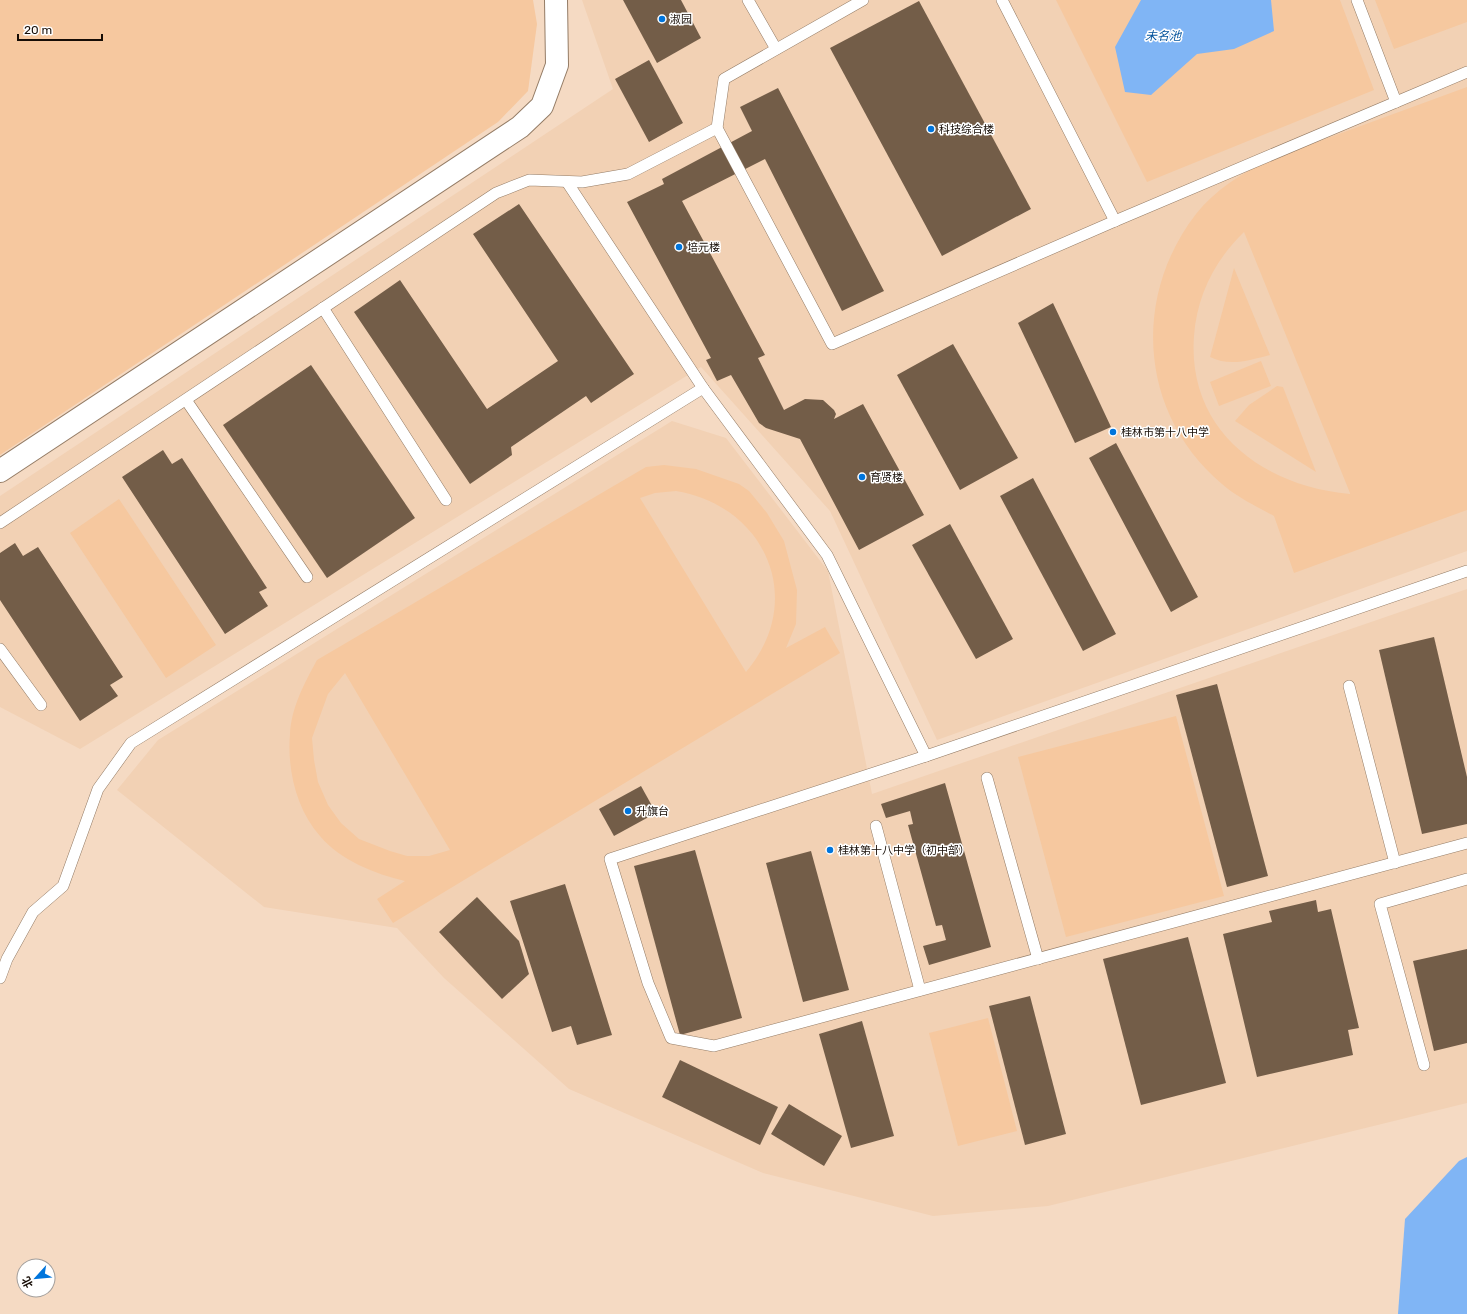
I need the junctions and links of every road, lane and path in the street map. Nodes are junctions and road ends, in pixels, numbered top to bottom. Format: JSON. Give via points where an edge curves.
{"nodes":[{"id":1,"x":556,"y":0,"type":"edge"},
{"id":2,"x":748,"y":0,"type":"edge"},
{"id":3,"x":863,"y":0,"type":"edge"},
{"id":4,"x":1002,"y":0,"type":"edge"},
{"id":5,"x":1357,"y":0,"type":"edge"},
{"id":6,"x":776,"y":49,"type":"junction"},
{"id":7,"x":1467,"y":72,"type":"edge"},
{"id":8,"x":1396,"y":102,"type":"junction"},
{"id":9,"x":716,"y":128,"type":"junction"},
{"id":10,"x":567,"y":182,"type":"junction"},
{"id":11,"x":1115,"y":221,"type":"junction"},
{"id":12,"x":323,"y":308,"type":"junction"},
{"id":13,"x":703,"y":388,"type":"junction"},
{"id":14,"x":186,"y":400,"type":"junction"},
{"id":15,"x":0,"y":471,"type":"edge"},
{"id":16,"x":446,"y":500,"type":"dead end"},
{"id":17,"x":0,"y":523,"type":"edge"},
{"id":18,"x":1467,"y":571,"type":"edge"},
{"id":19,"x":307,"y":577,"type":"dead end"},
{"id":20,"x":0,"y":649,"type":"edge"},
{"id":21,"x":1349,"y":686,"type":"dead end"},
{"id":22,"x":41,"y":705,"type":"dead end"},
{"id":23,"x":926,"y":756,"type":"junction"},
{"id":24,"x":987,"y":778,"type":"dead end"},
{"id":25,"x":876,"y":826,"type":"dead end"},
{"id":26,"x":1467,"y":843,"type":"edge"},
{"id":27,"x":1395,"y":863,"type":"junction"},
{"id":28,"x":1467,"y":879,"type":"edge"},
{"id":29,"x":1038,"y":959,"type":"junction"},
{"id":30,"x":0,"y":978,"type":"edge"},
{"id":31,"x":920,"y":990,"type":"junction"},
{"id":32,"x":1424,"y":1064,"type":"dead end"}],
"edges":[{"from":1,"to":15,"type":"street","via":[[557,65],[542,106],[520,127]]},
{"from":2,"to":6,"type":"lane"},
{"from":3,"to":6,"type":"lane"},
{"from":4,"to":11,"type":"lane"},
{"from":5,"to":8,"type":"lane"},
{"from":6,"to":9,"type":"lane","via":[[724,79]]},
{"from":7,"to":8,"type":"lane"},
{"from":8,"to":11,"type":"lane"},
{"from":9,"to":10,"type":"lane","via":[[628,174]]},
{"from":9,"to":11,"type":"lane","via":[[832,344]]},
{"from":10,"to":12,"type":"lane","via":[[529,180],[496,193]]},
{"from":10,"to":13,"type":"lane"},
{"from":12,"to":14,"type":"lane"},
{"from":12,"to":16,"type":"lane"},
{"from":13,"to":23,"type":"lane","via":[[827,555]]},
{"from":13,"to":30,"type":"lane","via":[[131,743],[98,789],[63,886],[33,912],[7,959]]},
{"from":14,"to":17,"type":"lane"},
{"from":14,"to":19,"type":"lane"},
{"from":18,"to":23,"type":"lane"},
{"from":20,"to":22,"type":"lane"},
{"from":21,"to":27,"type":"lane"},
{"from":23,"to":31,"type":"lane","via":[[610,859],[648,983],[671,1038],[714,1046]]},
{"from":24,"to":29,"type":"lane"},
{"from":25,"to":31,"type":"lane"},
{"from":26,"to":27,"type":"lane"},
{"from":27,"to":29,"type":"lane"},
{"from":28,"to":32,"type":"lane","via":[[1380,904]]},
{"from":29,"to":31,"type":"lane"}]}
